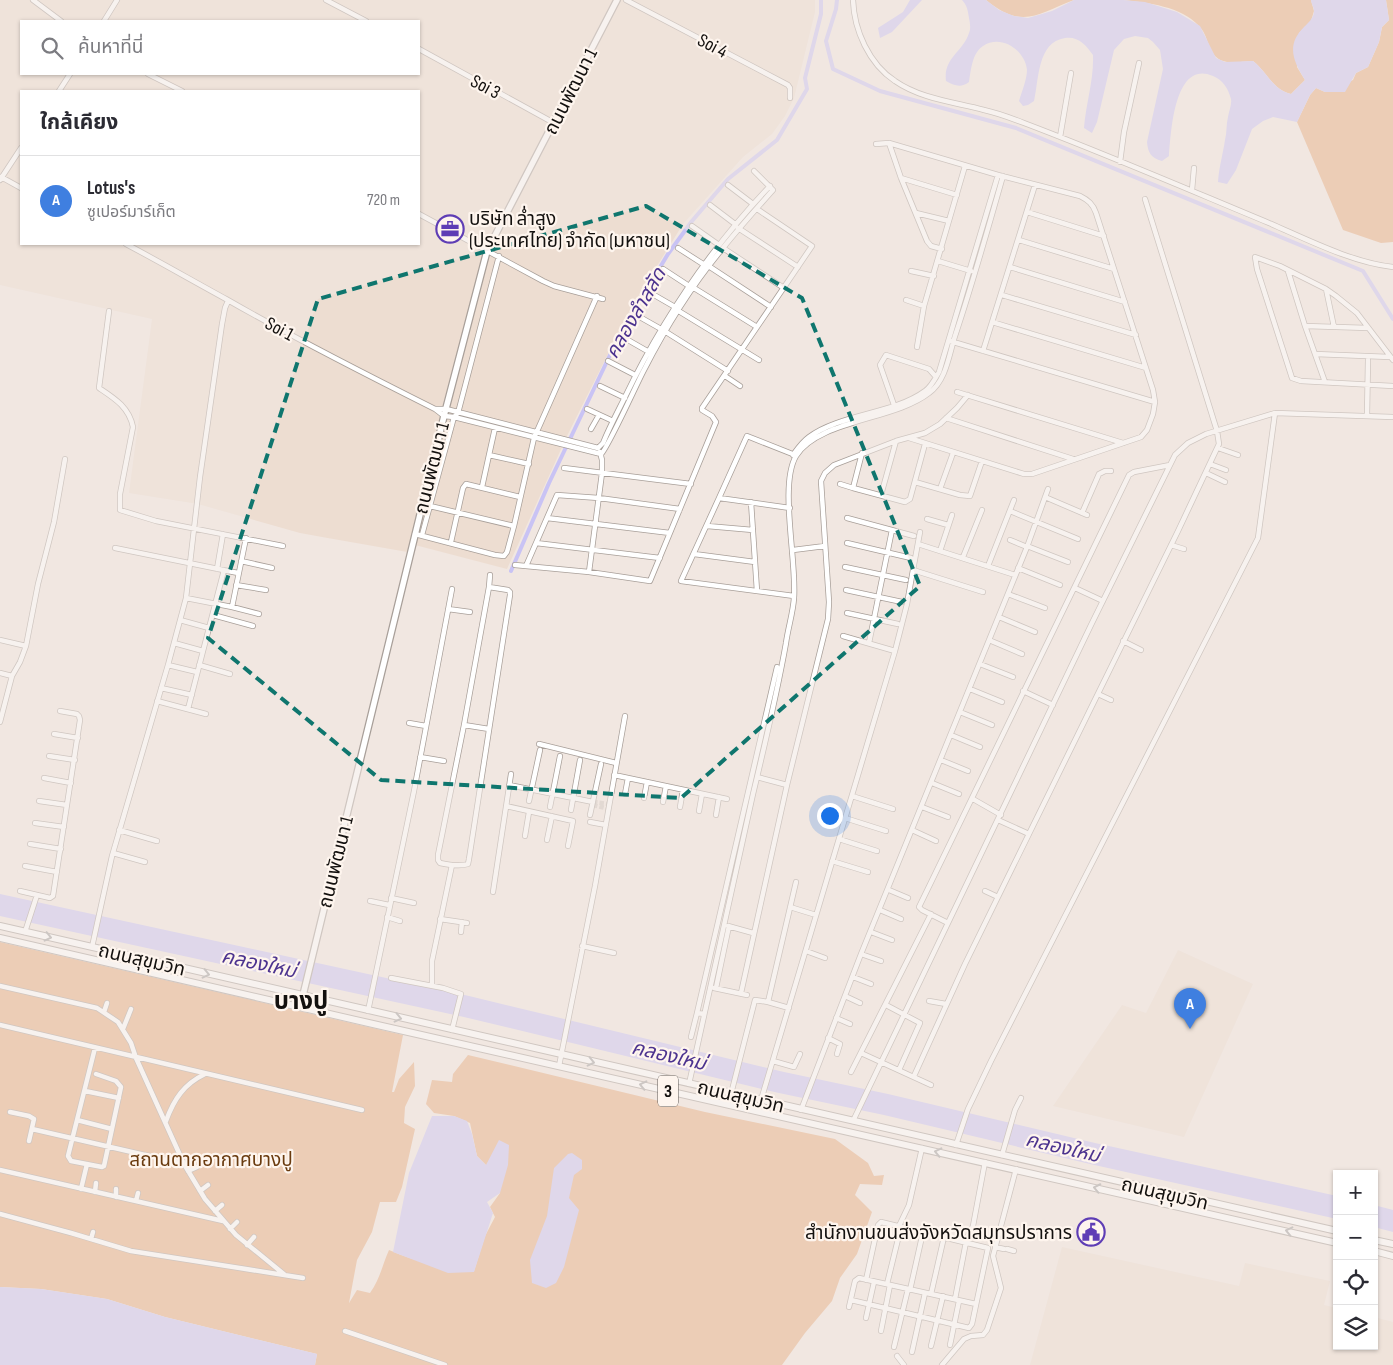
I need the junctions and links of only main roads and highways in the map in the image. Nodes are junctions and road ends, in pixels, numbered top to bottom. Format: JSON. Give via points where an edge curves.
{"nodes":[{"id":1,"x":617,"y":0,"type":"edge"},
{"id":2,"x":0,"y":926,"type":"edge"},
{"id":3,"x":0,"y":938,"type":"edge"},
{"id":4,"x":303,"y":996,"type":"junction"},
{"id":5,"x":1333,"y":1230,"type":"edge"},
{"id":6,"x":1378,"y":1241,"type":"edge"},
{"id":7,"x":1333,"y":1242,"type":"edge"},
{"id":8,"x":1393,"y":1244,"type":"edge"},
{"id":9,"x":1378,"y":1252,"type":"edge"},
{"id":10,"x":1393,"y":1256,"type":"edge"}],
"edges":[{"from":1,"to":4,"type":"main road","name":"ถนนพัฒนา 1","via":[[487,251]]},
{"from":2,"to":4,"type":"highway","name":"ถนนสุขุมวิท","number":"3","one_way":true},
{"from":7,"to":3,"type":"highway","name":"ถนนสุขุมวิท","number":"3","one_way":true},
{"from":4,"to":5,"type":"highway","name":"ถนนสุขุมวิท","number":"3","one_way":true,"via":[[690,1081],[731,1094]]},
{"from":6,"to":8,"type":"highway"},
{"from":9,"to":10,"type":"highway"}]}
